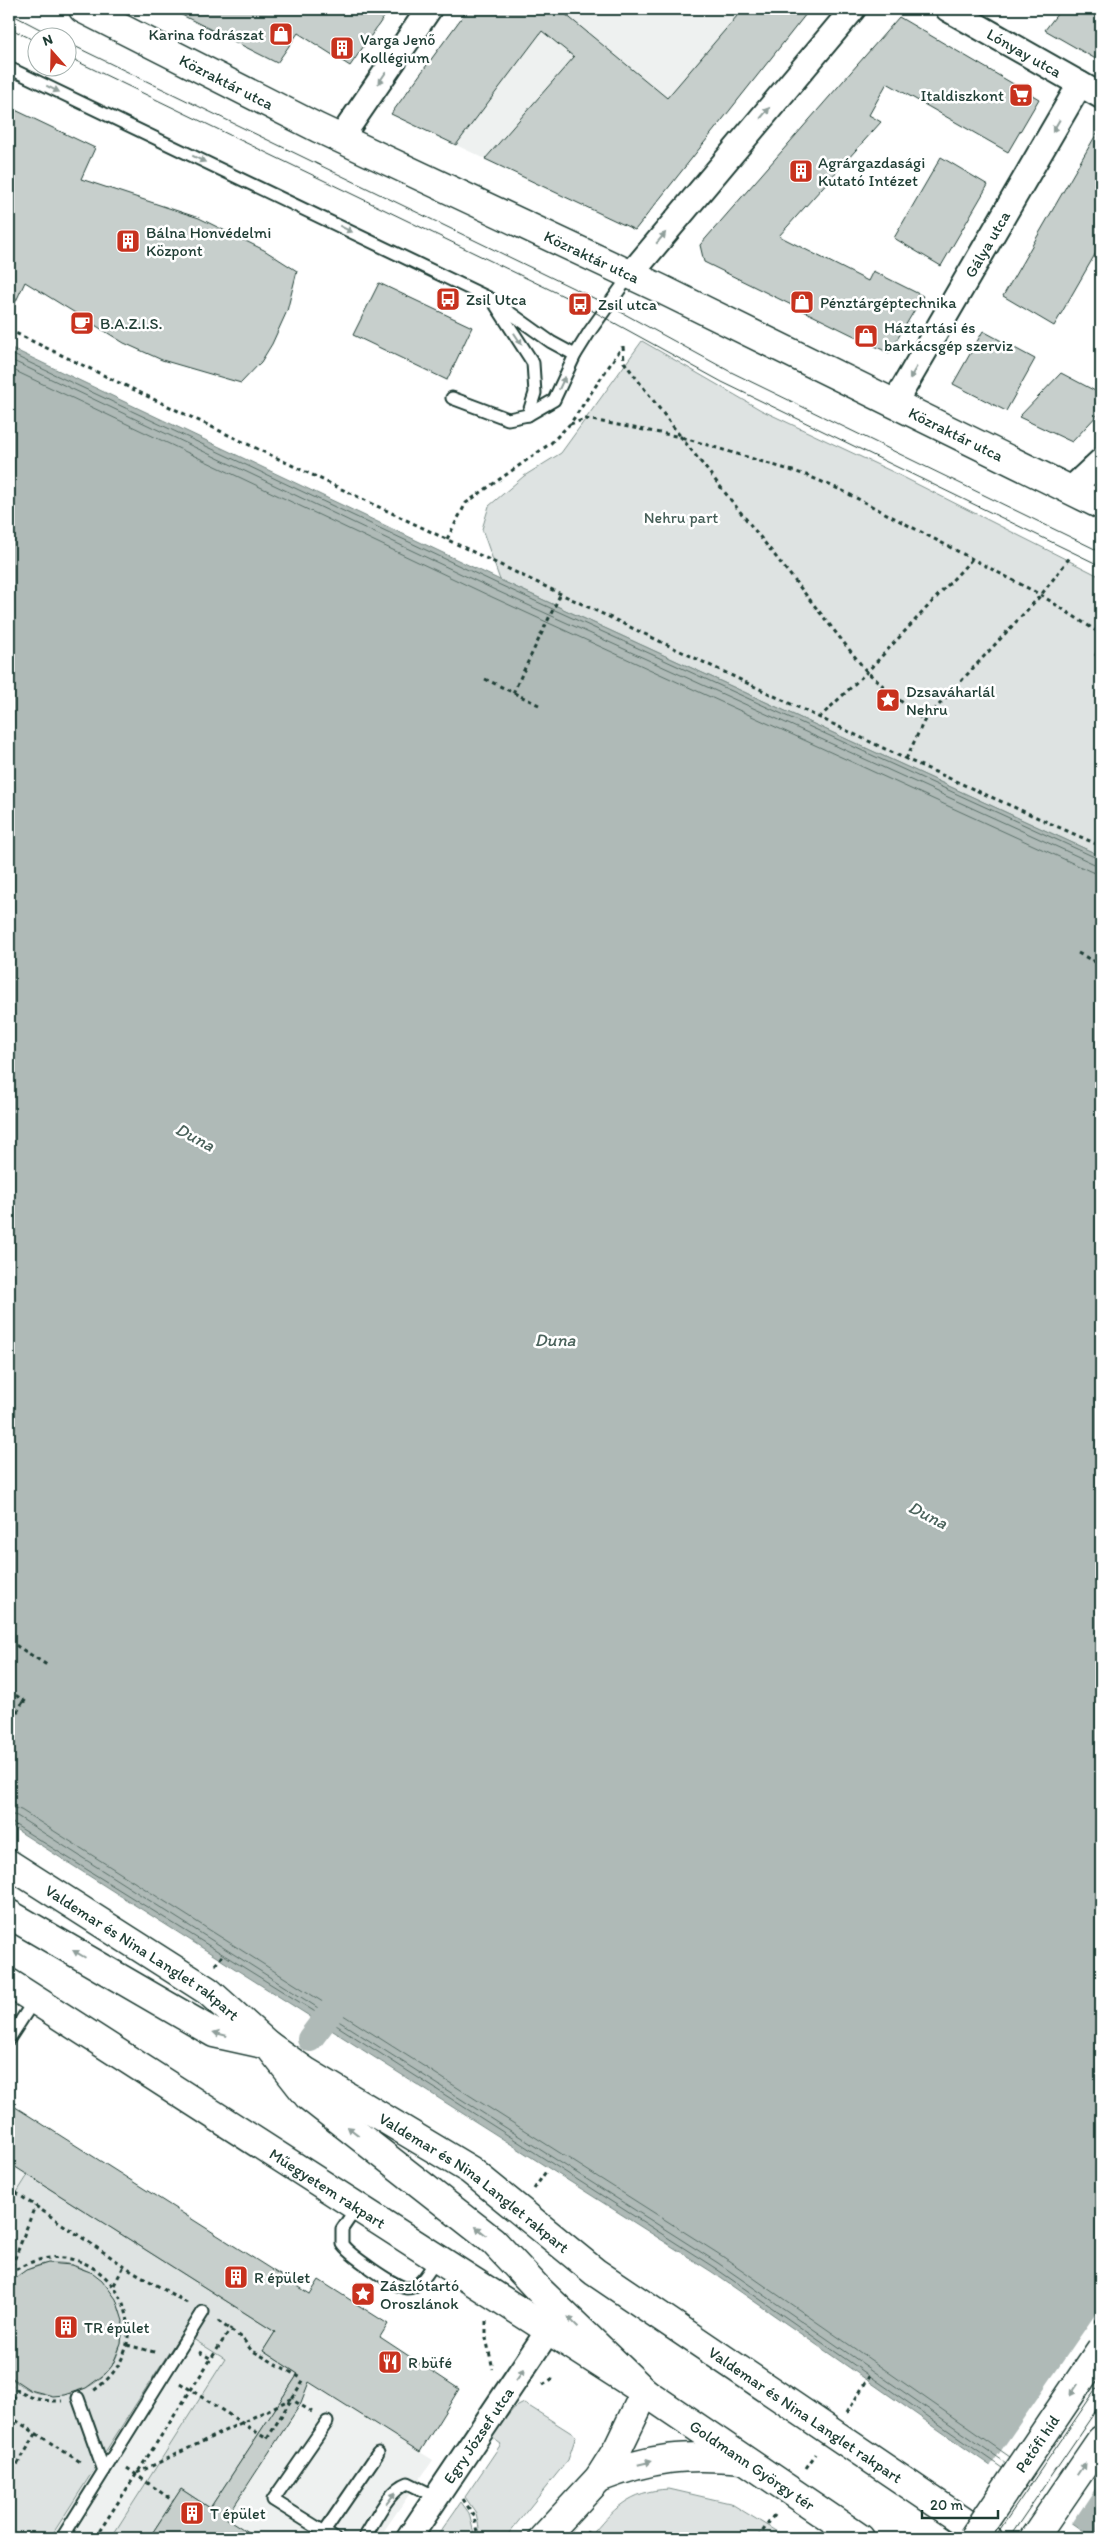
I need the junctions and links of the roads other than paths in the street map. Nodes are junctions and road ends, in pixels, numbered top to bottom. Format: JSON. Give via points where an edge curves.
{"nodes":[{"id":1,"x":83,"y":9,"type":"edge"},
{"id":2,"x":429,"y":9,"type":"edge"},
{"id":3,"x":853,"y":9,"type":"edge"},
{"id":4,"x":948,"y":9,"type":"edge"},
{"id":5,"x":9,"y":68,"type":"edge"},
{"id":6,"x":1080,"y":84,"type":"junction"},
{"id":7,"x":1101,"y":96,"type":"edge"},
{"id":8,"x":340,"y":139,"type":"junction"},
{"id":9,"x":630,"y":275,"type":"junction"},
{"id":10,"x":491,"y":299,"type":"junction"},
{"id":11,"x":575,"y":355,"type":"junction"},
{"id":12,"x":452,"y":398,"type":"dead end"},
{"id":13,"x":894,"y":404,"type":"junction"},
{"id":14,"x":528,"y":415,"type":"junction"},
{"id":15,"x":1101,"y":461,"type":"edge"},
{"id":16,"x":1070,"y":490,"type":"junction"},
{"id":17,"x":1101,"y":505,"type":"edge"},
{"id":18,"x":9,"y":1864,"type":"edge"},
{"id":19,"x":9,"y":1914,"type":"edge"},
{"id":20,"x":9,"y":1983,"type":"edge"},
{"id":21,"x":35,"y":1999,"type":"junction"},
{"id":22,"x":9,"y":2039,"type":"edge"},
{"id":23,"x":268,"y":2044,"type":"junction"},
{"id":24,"x":357,"y":2207,"type":"junction"},
{"id":25,"x":437,"y":2258,"type":"junction"},
{"id":26,"x":203,"y":2312,"type":"road end"},
{"id":27,"x":548,"y":2332,"type":"junction"},
{"id":28,"x":1101,"y":2349,"type":"edge"},
{"id":29,"x":645,"y":2392,"type":"junction"},
{"id":30,"x":78,"y":2398,"type":"road end"},
{"id":31,"x":327,"y":2422,"type":"dead end"},
{"id":32,"x":1101,"y":2440,"type":"edge"},
{"id":33,"x":378,"y":2453,"type":"dead end"},
{"id":34,"x":742,"y":2458,"type":"junction"},
{"id":35,"x":103,"y":2473,"type":"junction"},
{"id":36,"x":599,"y":2478,"type":"junction"},
{"id":37,"x":436,"y":2497,"type":"junction"},
{"id":38,"x":329,"y":2535,"type":"edge"},
{"id":39,"x":62,"y":2538,"type":"edge"},
{"id":40,"x":364,"y":2538,"type":"edge"},
{"id":41,"x":409,"y":2538,"type":"edge"},
{"id":42,"x":543,"y":2538,"type":"edge"},
{"id":43,"x":860,"y":2538,"type":"edge"},
{"id":44,"x":972,"y":2538,"type":"edge"},
{"id":45,"x":988,"y":2538,"type":"edge"},
{"id":46,"x":1034,"y":2538,"type":"edge"}],
"edges":[{"from":1,"to":8,"type":"main road","name":"Közraktár utca"},
{"from":2,"to":8,"type":"street","one_way":true},
{"from":9,"to":3,"type":"street","one_way":true},
{"from":4,"to":6,"type":"street","name":"Lónyay utca"},
{"from":5,"to":10,"type":"lane","one_way":true},
{"from":6,"to":7,"type":"street","name":"Lónyay utca"},
{"from":6,"to":13,"type":"street","name":"Gálya utca","one_way":true},
{"from":8,"to":9,"type":"main road","name":"Közraktár utca"},
{"from":9,"to":11,"type":"lane"},
{"from":9,"to":13,"type":"main road","name":"Közraktár utca"},
{"from":10,"to":11,"type":"lane"},
{"from":10,"to":14,"type":"lane","one_way":true,"via":[[534,363],[535,392]]},
{"from":14,"to":11,"type":"lane","one_way":true,"via":[[554,400]]},
{"from":12,"to":14,"type":"lane","via":[[508,419]]},
{"from":13,"to":16,"type":"main road","name":"Közraktár utca"},
{"from":15,"to":16,"type":"street"},
{"from":16,"to":17,"type":"main road","name":"Közraktár utca"},
{"from":18,"to":23,"type":"main road","name":"Valdemar és Nina Langlet rakpart","via":[[208,1991]]},
{"from":23,"to":19,"type":"main road","one_way":true,"via":[[214,2033]]},
{"from":20,"to":21,"type":"main road","name":"Műegyetem rakpart"},
{"from":21,"to":22,"type":"lane"},
{"from":21,"to":24,"type":"main road","name":"Műegyetem rakpart"},
{"from":29,"to":23,"type":"main road","one_way":true,"via":[[493,2241],[308,2096]]},
{"from":23,"to":45,"type":"main road","name":"Valdemar és Nina Langlet rakpart","via":[[305,2071],[470,2170],[595,2272]]},
{"from":24,"to":25,"type":"main road","name":"Műegyetem rakpart"},
{"from":24,"to":25,"type":"lane","via":[[342,2229],[342,2244],[348,2252],[394,2283],[407,2288],[417,2284]]},
{"from":25,"to":27,"type":"main road","name":"Műegyetem rakpart"},
{"from":26,"to":35,"type":"lane"},
{"from":27,"to":29,"type":"main road","name":"Műegyetem rakpart"},
{"from":37,"to":27,"type":"street","name":"Egry József utca","one_way":true},
{"from":28,"to":44,"type":"main road","name":"Petőfi híd","one_way":true,"bridge":true},
{"from":29,"to":34,"type":"main road","name":"Goldmann György tér"},
{"from":29,"to":36,"type":"main road","via":[[618,2448]]},
{"from":30,"to":35,"type":"lane"},
{"from":31,"to":38,"type":"lane","via":[[273,2500]]},
{"from":46,"to":32,"type":"main road","one_way":true},
{"from":33,"to":38,"type":"lane"},
{"from":36,"to":34,"type":"main road","one_way":true,"via":[[622,2469],[678,2457]]},
{"from":34,"to":43,"type":"main road","name":"Goldmann György tér"},
{"from":35,"to":39,"type":"lane"},
{"from":36,"to":42,"type":"main road"},
{"from":40,"to":37,"type":"lane","one_way":true,"via":[[404,2484]]},
{"from":37,"to":41,"type":"street","name":"Egry József utca"}]}
